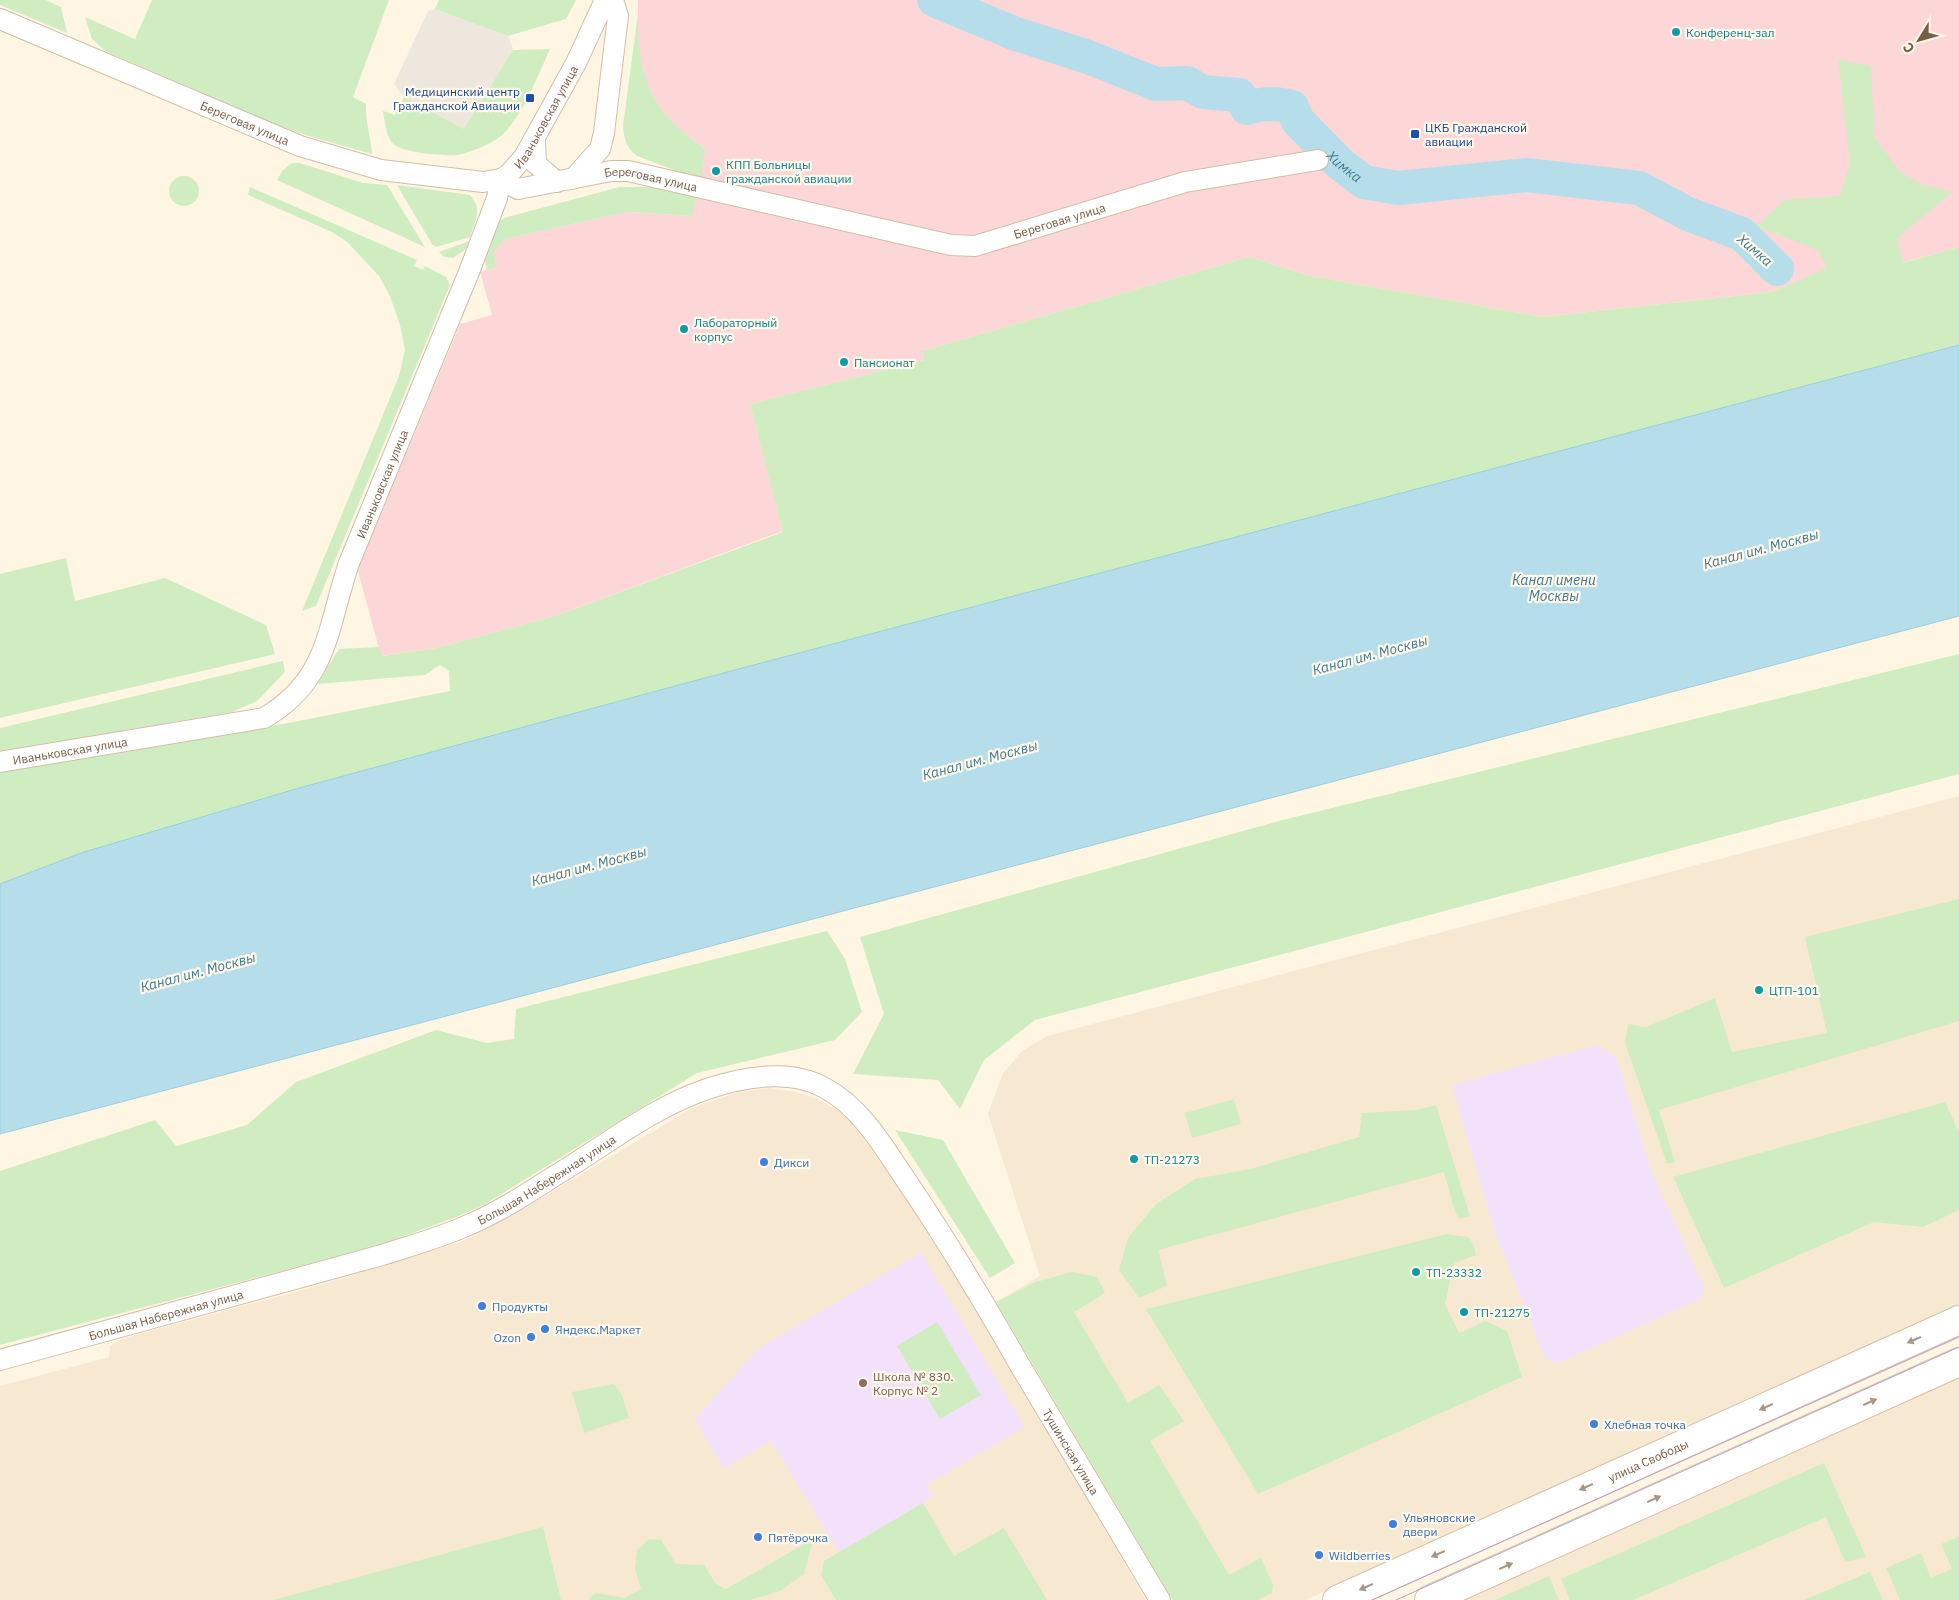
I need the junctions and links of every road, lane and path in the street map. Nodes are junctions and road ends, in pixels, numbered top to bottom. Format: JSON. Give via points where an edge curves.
{"nodes":[{"id":1,"x":604,"y":0,"type":"edge"},
{"id":2,"x":614,"y":0,"type":"edge"},
{"id":3,"x":0,"y":19,"type":"edge"},
{"id":4,"x":604,"y":133,"type":"junction"},
{"id":5,"x":535,"y":140,"type":"junction"},
{"id":6,"x":1318,"y":160,"type":"dead end"},
{"id":7,"x":635,"y":173,"type":"junction"},
{"id":8,"x":501,"y":179,"type":"junction"},
{"id":9,"x":565,"y":181,"type":"junction"},
{"id":10,"x":0,"y":762,"type":"edge"},
{"id":11,"x":984,"y":1303,"type":"joint"},
{"id":12,"x":1959,"y":1320,"type":"edge"},
{"id":13,"x":0,"y":1360,"type":"edge"},
{"id":14,"x":1959,"y":1362,"type":"edge"},
{"id":15,"x":1160,"y":1600,"type":"edge"},
{"id":16,"x":1337,"y":1600,"type":"edge"},
{"id":17,"x":1429,"y":1600,"type":"edge"}],
"edges":[{"from":1,"to":5,"type":"street","name":"Иваньковская улица","via":[[590,35]]},
{"from":2,"to":4,"type":"street","via":[[618,16]]},
{"from":3,"to":8,"type":"street","name":"Береговая улица","via":[[291,142],[339,159],[382,170],[483,182]]},
{"from":4,"to":7,"type":"street","via":[[610,150]]},
{"from":4,"to":9,"type":"street","via":[[600,149]]},
{"from":5,"to":8,"type":"street","name":"Иваньковская улица","via":[[524,157]]},
{"from":5,"to":9,"type":"street","via":[[536,164]]},
{"from":6,"to":7,"type":"street","name":"Береговая улица","via":[[1185,182],[976,246],[951,245]]},
{"from":7,"to":9,"type":"street","name":"Береговая улица","via":[[611,171]]},
{"from":8,"to":9,"type":"street","name":"Береговая улица","via":[[518,190]]},
{"from":8,"to":10,"type":"street","name":"Иваньковская улица","via":[[469,272],[349,563],[329,634],[314,672],[298,694],[264,718]]},
{"from":11,"to":13,"type":"street","name":"Большая Набережная улица","via":[[874,1132],[852,1107],[822,1086],[800,1078],[774,1076],[706,1089],[672,1103],[522,1196],[467,1226],[443,1235],[382,1255]]},
{"from":11,"to":15,"type":"street","name":"Тушинская улица"},
{"from":12,"to":16,"type":"main road","name":"улица Свободы","one_way":true},
{"from":17,"to":14,"type":"main road","one_way":true}]}
